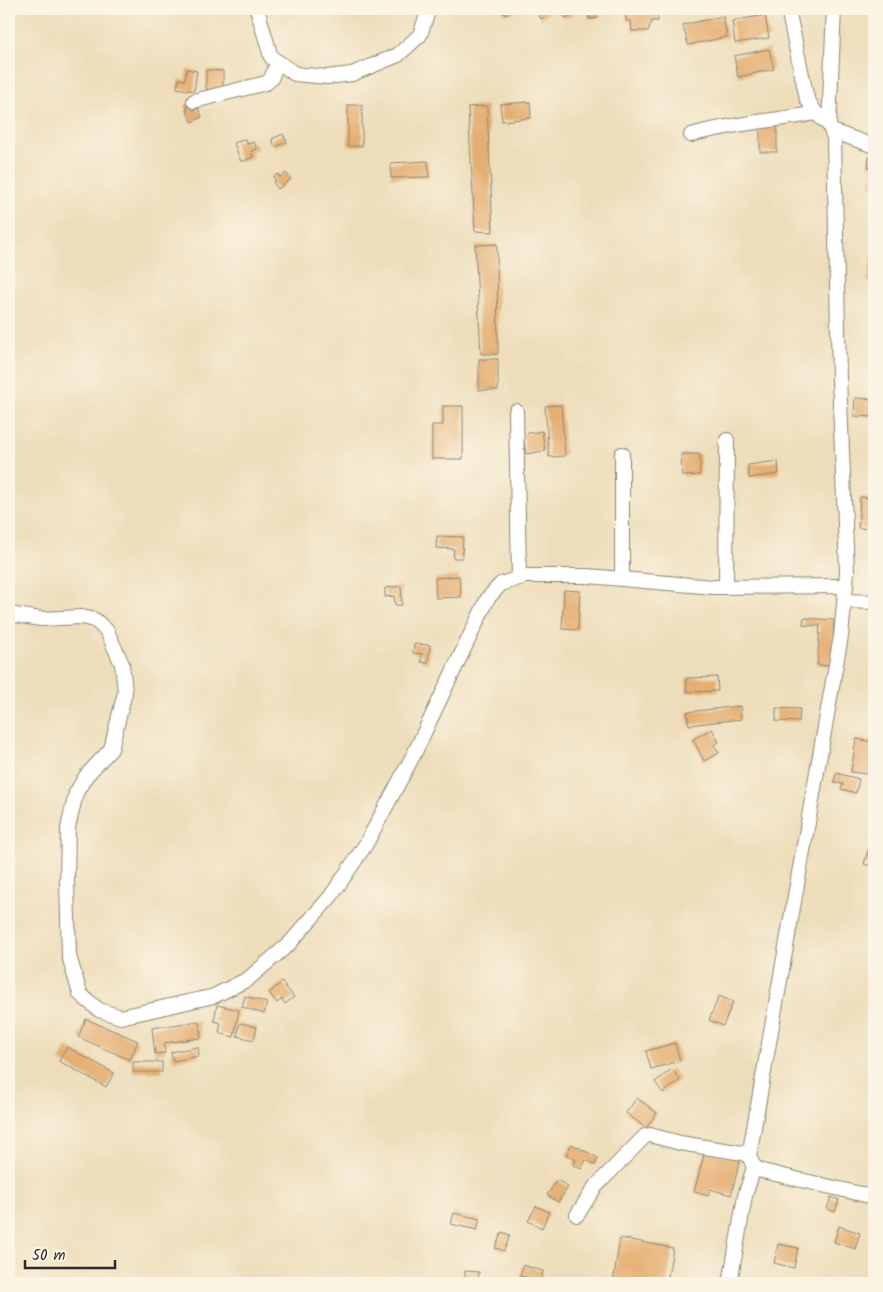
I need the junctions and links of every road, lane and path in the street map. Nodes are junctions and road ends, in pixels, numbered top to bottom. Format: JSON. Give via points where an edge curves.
{"nodes":[{"id":1,"x":258,"y":9,"type":"edge"},
{"id":2,"x":429,"y":9,"type":"edge"},
{"id":3,"x":788,"y":9,"type":"edge"},
{"id":4,"x":834,"y":9,"type":"edge"},
{"id":5,"x":277,"y":63,"type":"junction"},
{"id":6,"x":194,"y":101,"type":"dead end"},
{"id":7,"x":816,"y":113,"type":"junction"},
{"id":8,"x":830,"y":128,"type":"junction"},
{"id":9,"x":691,"y":135,"type":"dead end"},
{"id":10,"x":874,"y":146,"type":"edge"},
{"id":11,"x":516,"y":410,"type":"dead end"},
{"id":12,"x":727,"y":440,"type":"dead end"},
{"id":13,"x":622,"y":454,"type":"dead end"},
{"id":14,"x":520,"y":577,"type":"junction"},
{"id":15,"x":622,"y":578,"type":"junction"},
{"id":16,"x":846,"y":586,"type":"junction"},
{"id":17,"x":726,"y":587,"type":"junction"},
{"id":18,"x":844,"y":601,"type":"junction"},
{"id":19,"x":874,"y":602,"type":"edge"},
{"id":20,"x":9,"y":614,"type":"edge"},
{"id":21,"x":751,"y":1160,"type":"junction"},
{"id":22,"x":874,"y":1194,"type":"edge"},
{"id":23,"x":577,"y":1215,"type":"dead end"},
{"id":24,"x":730,"y":1283,"type":"edge"}],
"edges":[{"from":1,"to":5,"type":"street","via":[[268,50]]},
{"from":2,"to":5,"type":"street","via":[[420,35],[410,47],[352,74],[307,77]]},
{"from":3,"to":7,"type":"street","via":[[807,99]]},
{"from":4,"to":8,"type":"street"},
{"from":5,"to":6,"type":"street","via":[[266,83]]},
{"from":7,"to":8,"type":"street"},
{"from":7,"to":9,"type":"street","via":[[720,126]]},
{"from":8,"to":10,"type":"street"},
{"from":8,"to":16,"type":"street","via":[[835,154]]},
{"from":11,"to":14,"type":"street"},
{"from":12,"to":17,"type":"street"},
{"from":13,"to":15,"type":"street"},
{"from":14,"to":15,"type":"street"},
{"from":14,"to":20,"type":"street","via":[[501,584],[488,598],[414,754],[366,844],[331,896],[289,944],[248,979],[214,996],[121,1017],[99,1010],[80,994],[69,956],[68,828],[76,793],[86,776],[111,750],[125,692],[122,664],[107,630],[95,620],[82,617],[41,619]]},
{"from":15,"to":17,"type":"street"},
{"from":16,"to":17,"type":"street"},
{"from":16,"to":18,"type":"street"},
{"from":18,"to":19,"type":"street"},
{"from":18,"to":21,"type":"street","via":[[841,636]]},
{"from":21,"to":22,"type":"street"},
{"from":21,"to":23,"type":"street","via":[[645,1136],[595,1187]]},
{"from":21,"to":24,"type":"street"}]}
